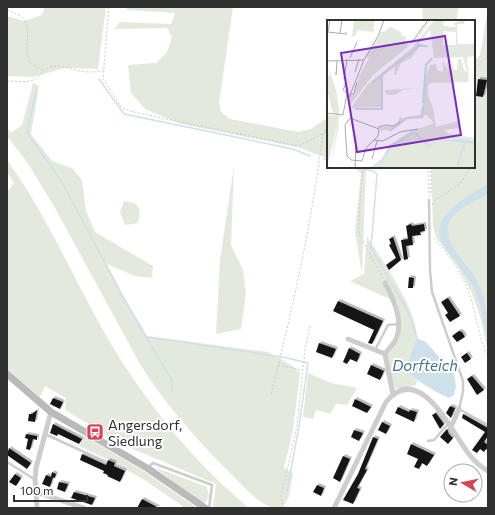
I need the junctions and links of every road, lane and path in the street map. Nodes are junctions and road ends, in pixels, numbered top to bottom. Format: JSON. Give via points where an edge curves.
{"nodes":[{"id":1,"x":109,"y":7,"type":"edge"},
{"id":2,"x":7,"y":10,"type":"edge"},
{"id":3,"x":488,"y":56,"type":"edge"},
{"id":4,"x":475,"y":67,"type":"edge"},
{"id":5,"x":44,"y":70,"type":"junction"},
{"id":6,"x":103,"y":70,"type":"junction"},
{"id":7,"x":7,"y":80,"type":"edge"},
{"id":8,"x":327,"y":127,"type":"edge"},
{"id":9,"x":327,"y":131,"type":"edge"},
{"id":10,"x":323,"y":133,"type":"junction"},
{"id":11,"x":363,"y":168,"type":"edge"},
{"id":12,"x":428,"y":168,"type":"edge"},
{"id":13,"x":431,"y":168,"type":"edge"},
{"id":14,"x":469,"y":168,"type":"edge"},
{"id":15,"x":429,"y":200,"type":"junction"},
{"id":16,"x":429,"y":213,"type":"junction"},
{"id":17,"x":429,"y":233,"type":"junction"},
{"id":18,"x":385,"y":283,"type":"joint"},
{"id":19,"x":398,"y":324,"type":"junction"},
{"id":20,"x":310,"y":325,"type":"dead end"},
{"id":21,"x":348,"y":338,"type":"dead end"},
{"id":22,"x":375,"y":350,"type":"junction"},
{"id":23,"x":385,"y":354,"type":"junction"},
{"id":24,"x":488,"y":356,"type":"edge"},
{"id":25,"x":278,"y":365,"type":"junction"},
{"id":26,"x":303,"y":370,"type":"junction"},
{"id":27,"x":7,"y":374,"type":"edge"},
{"id":28,"x":271,"y":394,"type":"dead end"},
{"id":29,"x":392,"y":395,"type":"junction"},
{"id":30,"x":459,"y":409,"type":"junction"},
{"id":31,"x":51,"y":412,"type":"junction"},
{"id":32,"x":449,"y":425,"type":"junction"},
{"id":33,"x":488,"y":425,"type":"edge"},
{"id":34,"x":45,"y":434,"type":"junction"},
{"id":35,"x":428,"y":441,"type":"dead end"},
{"id":36,"x":7,"y":462,"type":"edge"},
{"id":37,"x":106,"y":462,"type":"dead end"},
{"id":38,"x":147,"y":468,"type":"junction"},
{"id":39,"x":488,"y":471,"type":"edge"},
{"id":40,"x":35,"y":479,"type":"junction"},
{"id":41,"x":36,"y":492,"type":"junction"},
{"id":42,"x":37,"y":508,"type":"edge"},
{"id":43,"x":84,"y":508,"type":"edge"},
{"id":44,"x":204,"y":508,"type":"edge"},
{"id":45,"x":209,"y":508,"type":"edge"},
{"id":46,"x":285,"y":508,"type":"edge"},
{"id":47,"x":334,"y":508,"type":"edge"}],
"edges":[{"from":1,"to":6,"type":"path"},
{"from":2,"to":5,"type":"path","via":[[18,15],[26,25],[26,56],[32,64]]},
{"from":3,"to":4,"type":"path"},
{"from":5,"to":6,"type":"path","via":[[54,67],[77,72]]},
{"from":5,"to":7,"type":"path","via":[[31,82]]},
{"from":6,"to":10,"type":"path","via":[[103,79],[118,103],[130,112],[298,146]]},
{"from":8,"to":10,"type":"path"},
{"from":9,"to":10,"type":"path"},
{"from":10,"to":25,"type":"path","via":[[307,239]]},
{"from":11,"to":18,"type":"path","via":[[359,234]]},
{"from":12,"to":15,"type":"path"},
{"from":13,"to":15,"type":"path"},
{"from":14,"to":16,"type":"path","via":[[460,184],[435,200]]},
{"from":15,"to":16,"type":"lane"},
{"from":16,"to":17,"type":"lane"},
{"from":17,"to":24,"type":"path","via":[[462,277],[471,297]]},
{"from":17,"to":30,"type":"lane","via":[[432,292],[463,380]]},
{"from":18,"to":19,"type":"street","via":[[396,304]]},
{"from":19,"to":22,"type":"lane","via":[[388,325]]},
{"from":19,"to":23,"type":"street","via":[[397,338]]},
{"from":20,"to":26,"type":"path"},
{"from":21,"to":22,"type":"street"},
{"from":22,"to":23,"type":"street"},
{"from":23,"to":29,"type":"street"},
{"from":25,"to":26,"type":"path"},
{"from":25,"to":28,"type":"path"},
{"from":26,"to":46,"type":"path","via":[[297,425],[281,498]]},
{"from":27,"to":31,"type":"main road"},
{"from":29,"to":32,"type":"street","via":[[403,390],[420,392],[434,402]]},
{"from":29,"to":47,"type":"street","via":[[386,402]]},
{"from":30,"to":32,"type":"street"},
{"from":30,"to":33,"type":"lane"},
{"from":31,"to":34,"type":"street"},
{"from":31,"to":38,"type":"main road"},
{"from":32,"to":35,"type":"lane","via":[[434,440]]},
{"from":32,"to":39,"type":"street","via":[[470,456]]},
{"from":34,"to":37,"type":"lane"},
{"from":34,"to":40,"type":"street"},
{"from":36,"to":40,"type":"lane"},
{"from":38,"to":44,"type":"main road"},
{"from":38,"to":45,"type":"lane","via":[[153,463],[212,485]]},
{"from":40,"to":41,"type":"street"},
{"from":41,"to":42,"type":"street"},
{"from":41,"to":43,"type":"street"}]}
